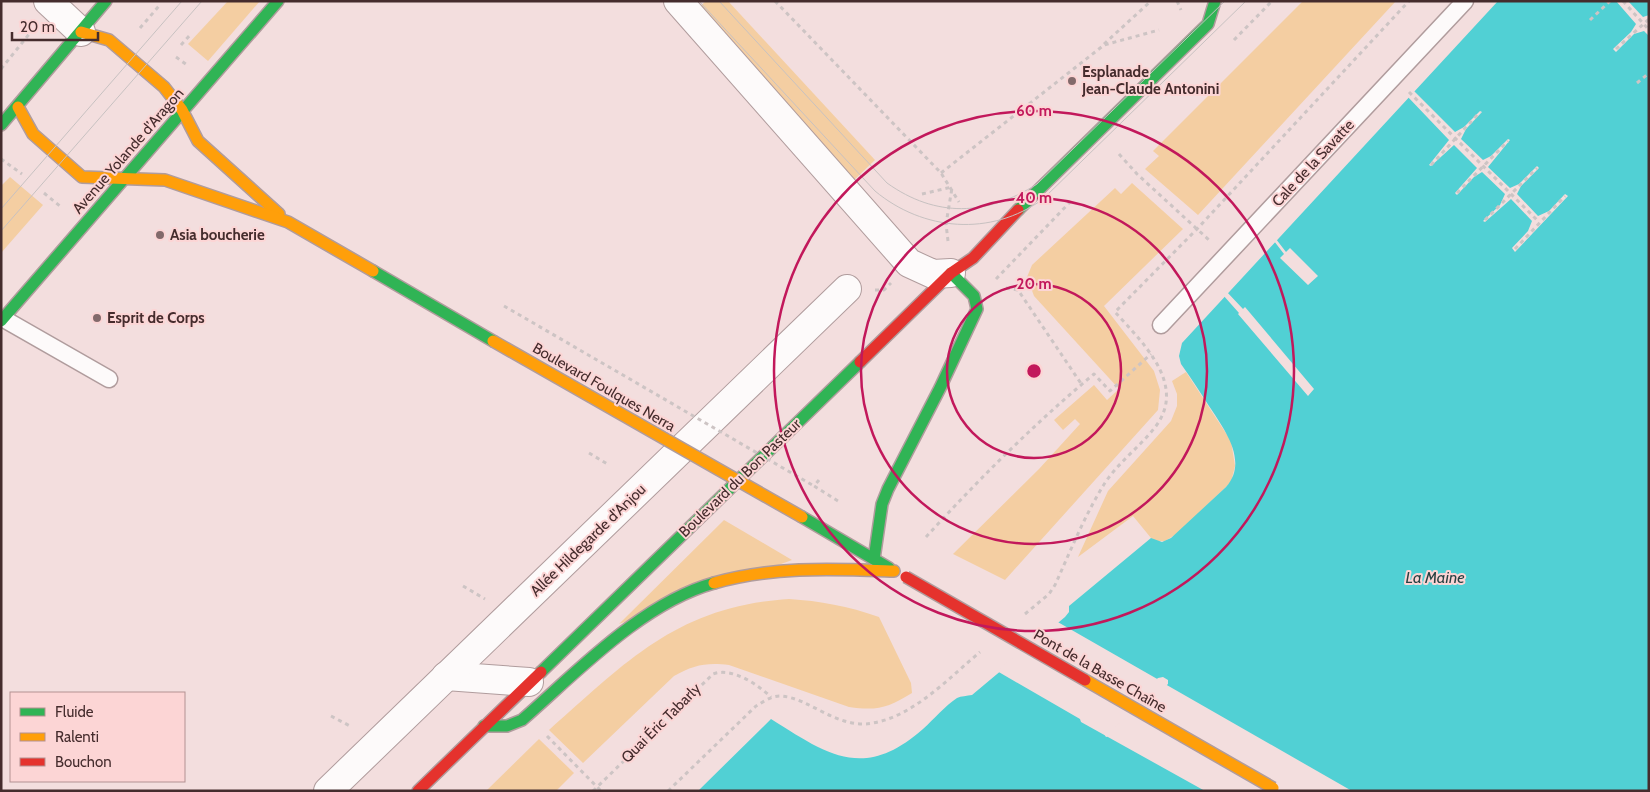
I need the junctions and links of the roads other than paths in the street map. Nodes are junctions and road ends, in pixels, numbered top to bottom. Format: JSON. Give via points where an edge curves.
{"nodes":[{"id":1,"x":106,"y":1,"type":"edge"},
{"id":2,"x":278,"y":1,"type":"edge"},
{"id":3,"x":678,"y":1,"type":"edge"},
{"id":4,"x":1215,"y":1,"type":"edge"},
{"id":5,"x":1465,"y":1,"type":"edge"},
{"id":6,"x":37,"y":8,"type":"edge"},
{"id":7,"x":81,"y":32,"type":"junction"},
{"id":8,"x":18,"y":107,"type":"junction"},
{"id":9,"x":182,"y":110,"type":"junction"},
{"id":10,"x":1,"y":125,"type":"edge"},
{"id":11,"x":124,"y":178,"type":"junction"},
{"id":12,"x":288,"y":222,"type":"junction"},
{"id":13,"x":950,"y":261,"type":"junction"},
{"id":14,"x":847,"y":289,"type":"dead end"},
{"id":15,"x":2,"y":320,"type":"edge"},
{"id":16,"x":1161,"y":325,"type":"dead end"},
{"id":17,"x":109,"y":379,"type":"dead end"},
{"id":18,"x":874,"y":559,"type":"junction"},
{"id":19,"x":894,"y":571,"type":"junction"},
{"id":20,"x":906,"y":578,"type":"joint"},
{"id":21,"x":446,"y":676,"type":"junction"},
{"id":22,"x":529,"y":682,"type":"junction"},
{"id":23,"x":484,"y":726,"type":"junction"},
{"id":24,"x":328,"y":791,"type":"edge"},
{"id":25,"x":418,"y":791,"type":"edge"},
{"id":26,"x":1278,"y":791,"type":"edge"}],
"edges":[{"from":1,"to":7,"type":"main road"},
{"from":2,"to":9,"type":"main road","name":"Avenue Yolande d’Aragon"},
{"from":3,"to":13,"type":"street","via":[[909,263],[933,274]]},
{"from":4,"to":13,"type":"main road","name":"Boulevard du Bon Pasteur","via":[[1208,24],[973,258]]},
{"from":5,"to":16,"type":"lane","name":"Cale de la Savatte"},
{"from":6,"to":7,"type":"street"},
{"from":7,"to":8,"type":"main road"},
{"from":7,"to":9,"type":"main road","via":[[109,40],[164,87]]},
{"from":8,"to":10,"type":"main road"},
{"from":8,"to":11,"type":"main road","via":[[33,134],[82,177]]},
{"from":9,"to":11,"type":"main road","name":"Avenue Yolande d’Aragon"},
{"from":9,"to":12,"type":"main road","name":"Boulevard Foulques Nerra","via":[[198,141]]},
{"from":11,"to":12,"type":"main road","name":"Boulevard Foulques Nerra","via":[[165,180]]},
{"from":11,"to":15,"type":"main road","name":"Avenue Yolande d’Aragon"},
{"from":12,"to":18,"type":"main road","name":"Boulevard Foulques Nerra","bridge":true},
{"from":13,"to":18,"type":"main road","via":[[974,296],[977,308],[888,489],[882,504]]},
{"from":13,"to":22,"type":"main road","name":"Boulevard du Bon Pasteur"},
{"from":14,"to":21,"type":"street","name":"Allée Hildegarde d'Anjou"},
{"from":15,"to":17,"type":"lane"},
{"from":18,"to":19,"type":"main road","name":"Boulevard Foulques Nerra"},
{"from":19,"to":20,"type":"main road","name":"Boulevard Foulques Nerra"},
{"from":19,"to":23,"type":"main road","via":[[769,571],[742,575],[694,590],[673,599],[637,624],[522,720],[507,726]]},
{"from":20,"to":26,"type":"main road","name":"Pont de la Basse Chaîne","bridge":true},
{"from":21,"to":22,"type":"street"},
{"from":21,"to":24,"type":"street","name":"Allée Hildegarde d'Anjou"},
{"from":22,"to":23,"type":"main road","name":"Boulevard du Bon Pasteur"},
{"from":23,"to":25,"type":"main road","name":"Boulevard du Bon Pasteur"}]}
